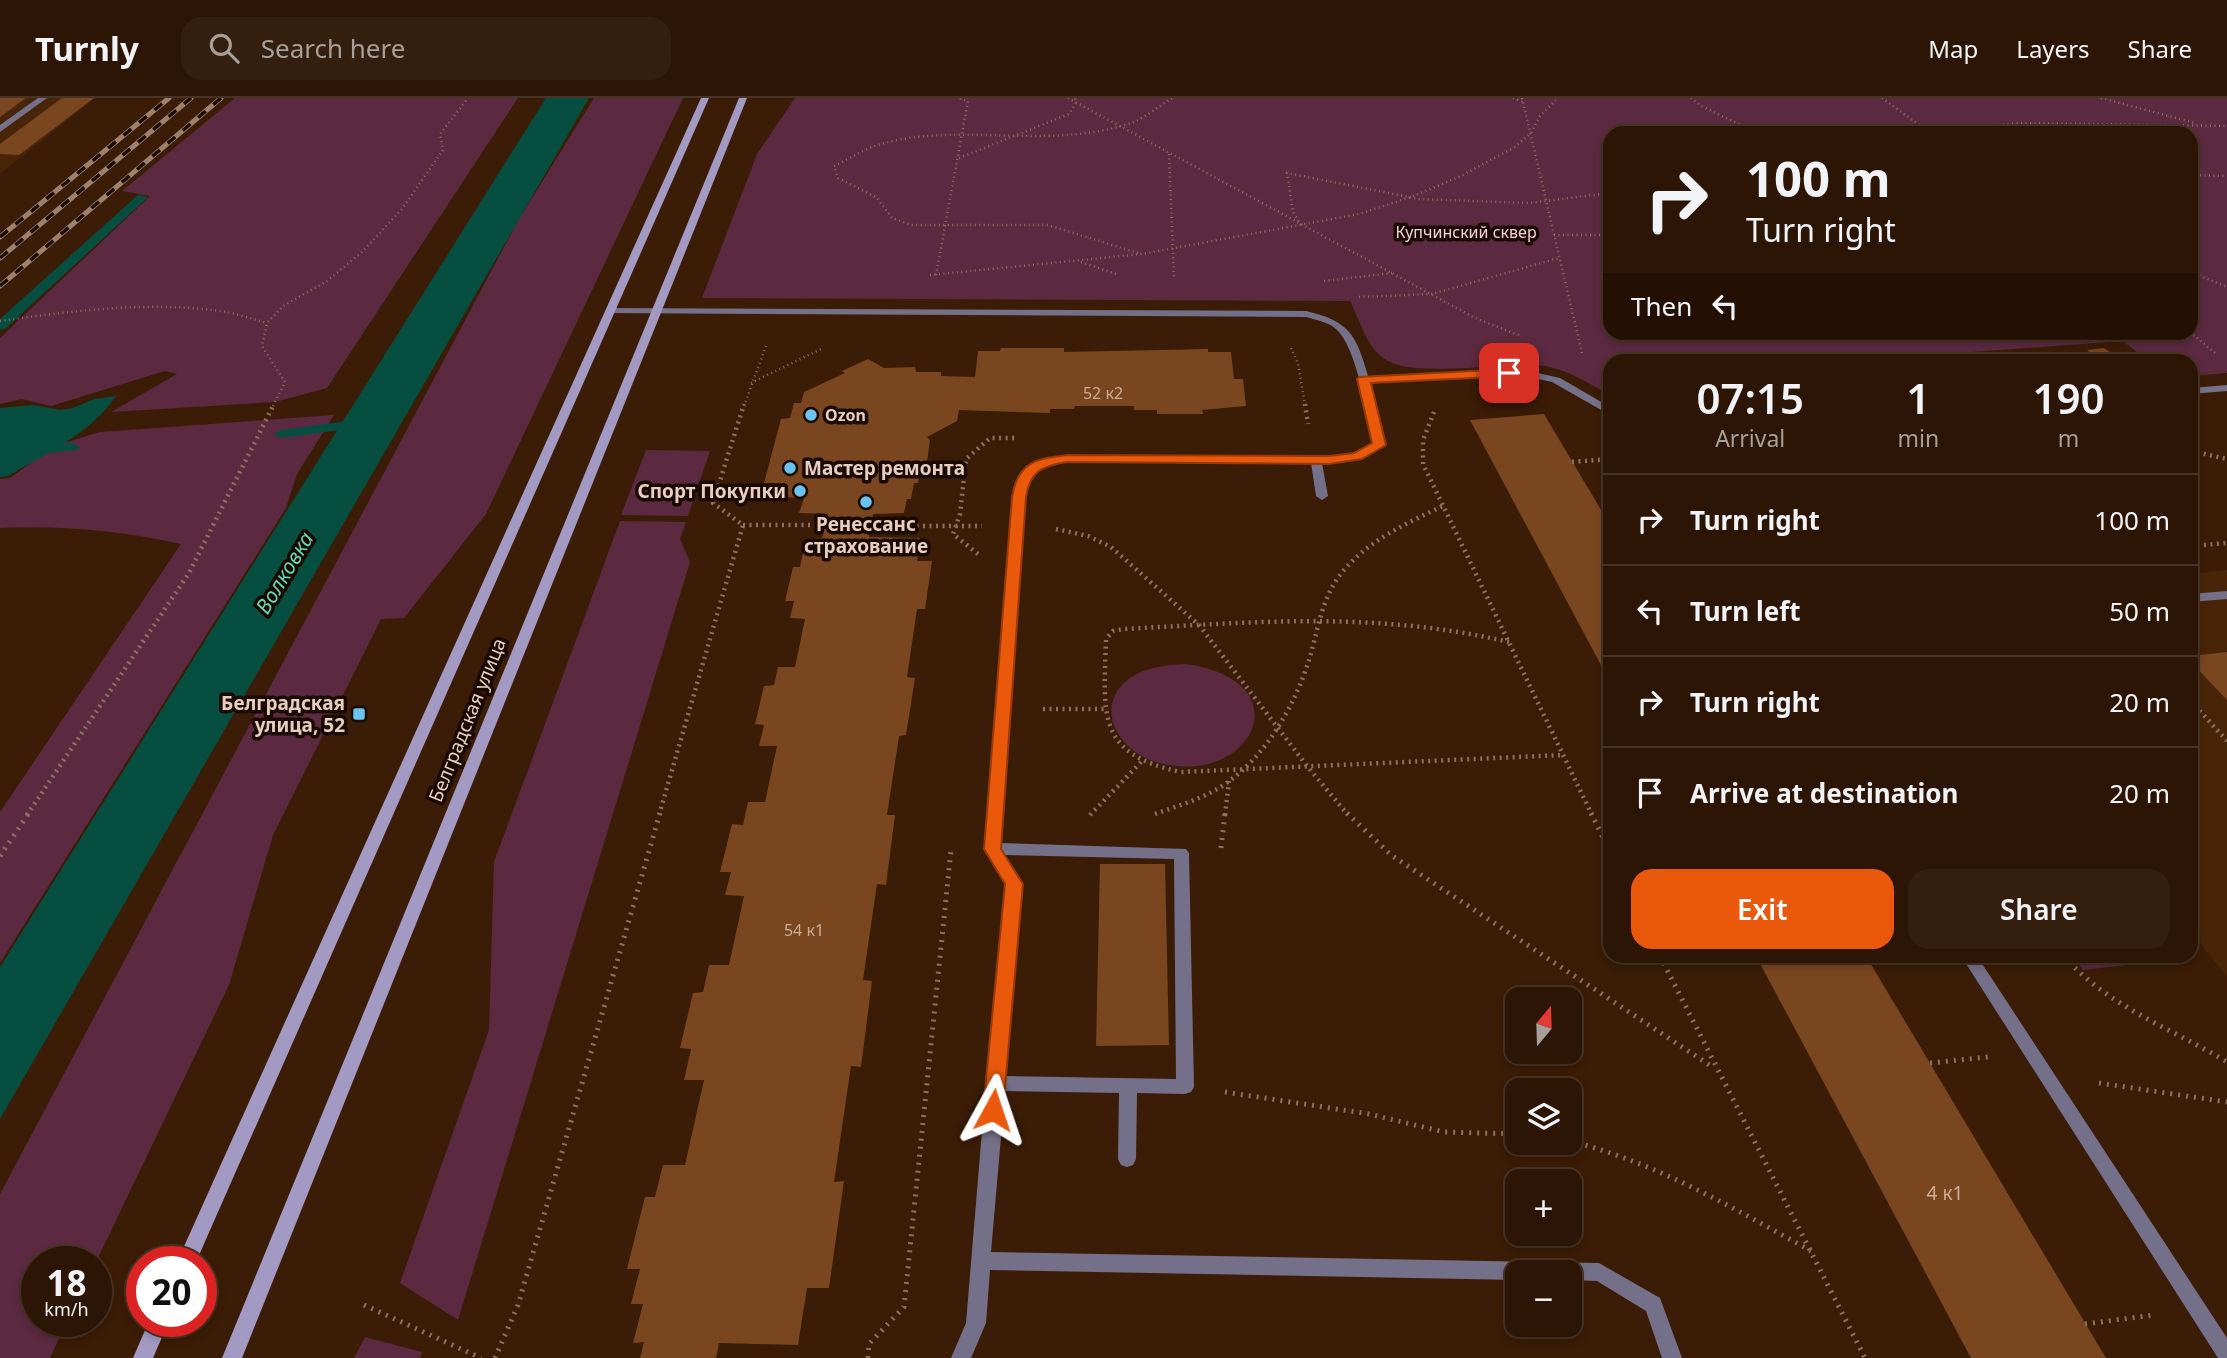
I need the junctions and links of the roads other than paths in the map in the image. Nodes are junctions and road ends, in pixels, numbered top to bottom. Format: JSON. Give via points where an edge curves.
{"nodes":[{"id":1,"x":43,"y":98,"type":"edge"},
{"id":2,"x":705,"y":98,"type":"edge"},
{"id":3,"x":743,"y":98,"type":"edge"},
{"id":4,"x":0,"y":129,"type":"edge"},
{"id":5,"x":610,"y":311,"type":"junction"},
{"id":6,"x":657,"y":311,"type":"junction"},
{"id":7,"x":1364,"y":379,"type":"junction"},
{"id":8,"x":2227,"y":388,"type":"edge"},
{"id":9,"x":2198,"y":390,"type":"edge"},
{"id":10,"x":1603,"y":408,"type":"edge"},
{"id":11,"x":1316,"y":460,"type":"junction"},
{"id":12,"x":1322,"y":496,"type":"dead end"},
{"id":13,"x":2227,"y":595,"type":"edge"},
{"id":14,"x":2198,"y":597,"type":"edge"},
{"id":15,"x":992,"y":849,"type":"junction"},
{"id":16,"x":1974,"y":963,"type":"edge"},
{"id":17,"x":995,"y":1083,"type":"junction"},
{"id":18,"x":1128,"y":1086,"type":"junction"},
{"id":19,"x":1126,"y":1159,"type":"dead end"},
{"id":20,"x":193,"y":1246,"type":"edge"},
{"id":21,"x":981,"y":1261,"type":"junction"},
{"id":22,"x":152,"y":1337,"type":"edge"},
{"id":23,"x":2227,"y":1355,"type":"edge"},
{"id":24,"x":143,"y":1358,"type":"edge"},
{"id":25,"x":232,"y":1358,"type":"edge"},
{"id":26,"x":961,"y":1358,"type":"edge"},
{"id":27,"x":1672,"y":1358,"type":"edge"}],
"edges":[{"from":1,"to":4,"type":"lane"},
{"from":2,"to":5,"type":"street","name":"Белградская улица"},
{"from":3,"to":6,"type":"street","name":"Белградская улица"},
{"from":5,"to":6,"type":"lane"},
{"from":5,"to":20,"type":"street","name":"Белградская улица"},
{"from":6,"to":7,"type":"lane","via":[[1306,314],[1345,331]]},
{"from":6,"to":25,"type":"street","name":"Белградская улица"},
{"from":7,"to":10,"type":"lane","via":[[1509,373],[1556,380]]},
{"from":7,"to":11,"type":"lane","via":[[1379,445],[1357,456]]},
{"from":8,"to":9,"type":"lane"},
{"from":11,"to":12,"type":"lane"},
{"from":11,"to":15,"type":"lane","via":[[1067,458],[1044,461],[1028,470],[1021,482]]},
{"from":13,"to":14,"type":"lane"},
{"from":15,"to":17,"type":"lane","via":[[1014,884]]},
{"from":15,"to":18,"type":"lane","via":[[1181,853],[1185,1087]]},
{"from":16,"to":23,"type":"lane"},
{"from":17,"to":18,"type":"lane"},
{"from":17,"to":21,"type":"lane"},
{"from":18,"to":19,"type":"lane"},
{"from":21,"to":26,"type":"lane","via":[[976,1323]]},
{"from":21,"to":27,"type":"lane","via":[[1599,1272],[1653,1305]]},
{"from":22,"to":24,"type":"street"}]}
